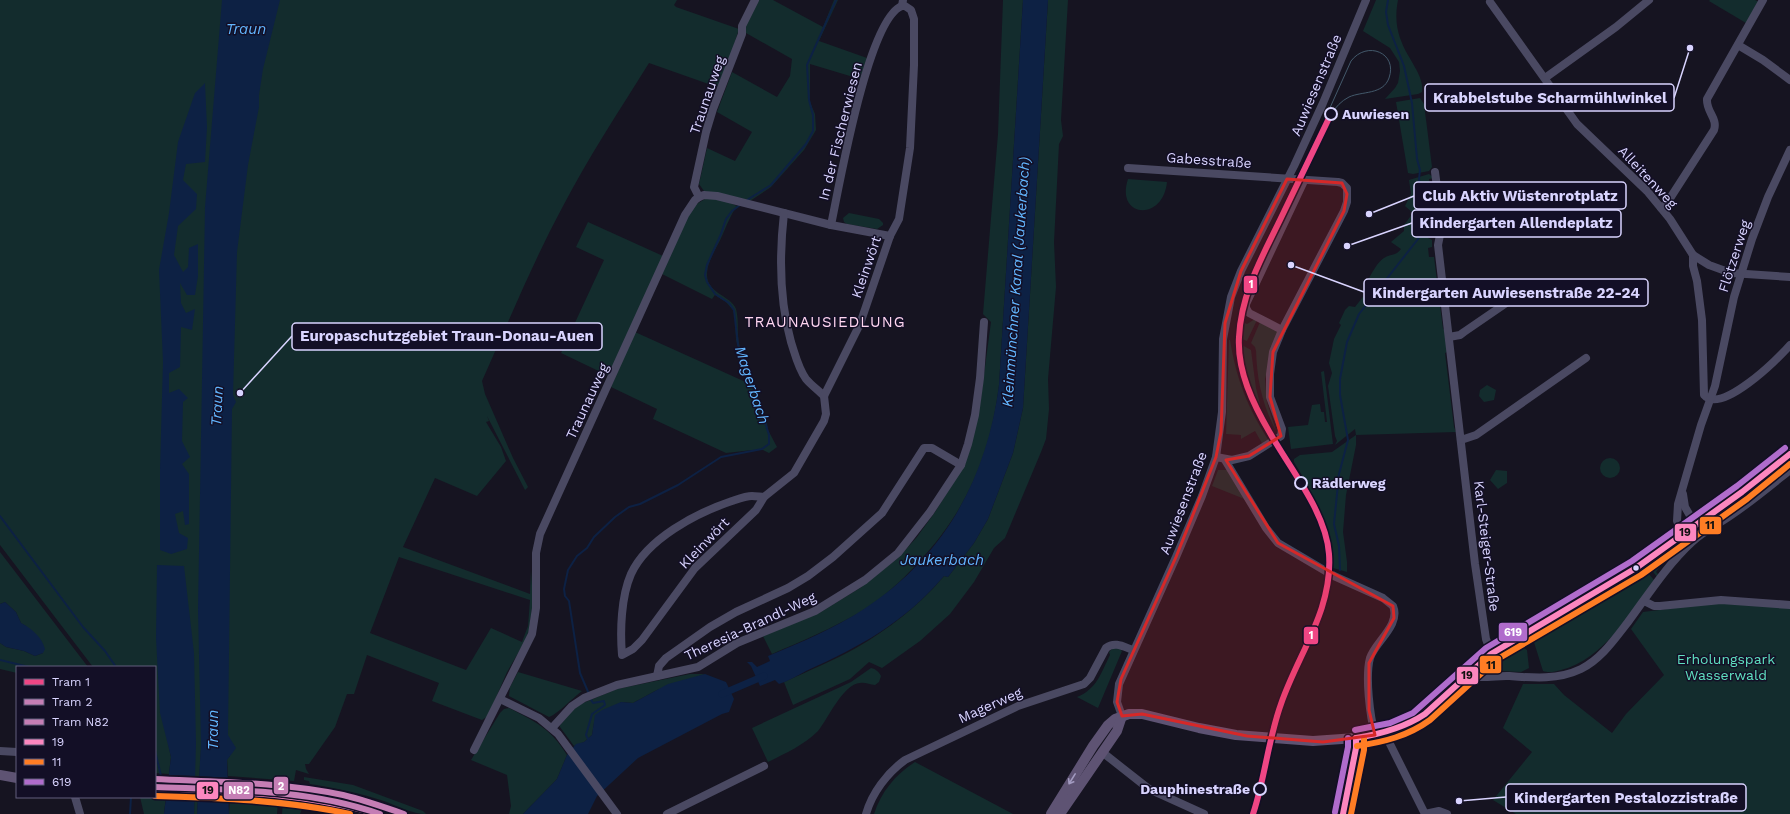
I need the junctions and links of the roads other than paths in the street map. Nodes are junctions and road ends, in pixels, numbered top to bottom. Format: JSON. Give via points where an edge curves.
{"nodes":[{"id":1,"x":755,"y":0,"type":"edge"},
{"id":2,"x":1366,"y":0,"type":"edge"},
{"id":3,"x":1649,"y":0,"type":"edge"},
{"id":4,"x":1763,"y":0,"type":"edge"},
{"id":5,"x":1490,"y":2,"type":"dead end"},
{"id":6,"x":902,"y":3,"type":"edge"},
{"id":7,"x":1738,"y":44,"type":"junction"},
{"id":8,"x":1544,"y":78,"type":"junction"},
{"id":9,"x":1790,"y":80,"type":"edge"},
{"id":10,"x":1790,"y":150,"type":"edge"},
{"id":11,"x":1128,"y":168,"type":"dead end"},
{"id":12,"x":1786,"y":168,"type":"edge"},
{"id":13,"x":1435,"y":172,"type":"dead end"},
{"id":14,"x":1288,"y":179,"type":"junction"},
{"id":15,"x":1304,"y":181,"type":"junction"},
{"id":16,"x":699,"y":197,"type":"junction"},
{"id":17,"x":1661,"y":208,"type":"junction"},
{"id":18,"x":784,"y":213,"type":"junction"},
{"id":19,"x":831,"y":224,"type":"junction"},
{"id":20,"x":890,"y":236,"type":"junction"},
{"id":21,"x":1693,"y":255,"type":"junction"},
{"id":22,"x":1741,"y":275,"type":"junction"},
{"id":23,"x":1790,"y":277,"type":"edge"},
{"id":24,"x":1534,"y":284,"type":"dead end"},
{"id":25,"x":984,"y":322,"type":"dead end"},
{"id":26,"x":1282,"y":330,"type":"junction"},
{"id":27,"x":1449,"y":337,"type":"junction"},
{"id":28,"x":1790,"y":345,"type":"edge"},
{"id":29,"x":1586,"y":358,"type":"dead end"},
{"id":30,"x":824,"y":396,"type":"junction"},
{"id":31,"x":1710,"y":400,"type":"junction"},
{"id":32,"x":1461,"y":440,"type":"junction"},
{"id":33,"x":1790,"y":454,"type":"edge"},
{"id":34,"x":1216,"y":457,"type":"junction"},
{"id":35,"x":1225,"y":460,"type":"junction"},
{"id":36,"x":961,"y":465,"type":"junction"},
{"id":37,"x":1790,"y":470,"type":"edge"},
{"id":38,"x":1682,"y":490,"type":"junction"},
{"id":39,"x":764,"y":498,"type":"junction"},
{"id":40,"x":1696,"y":526,"type":"junction"},
{"id":41,"x":1684,"y":535,"type":"junction"},
{"id":42,"x":1644,"y":601,"type":"junction"},
{"id":43,"x":1790,"y":605,"type":"edge"},
{"id":44,"x":1133,"y":650,"type":"junction"},
{"id":45,"x":1491,"y":654,"type":"junction"},
{"id":46,"x":1468,"y":674,"type":"junction"},
{"id":47,"x":1496,"y":675,"type":"junction"},
{"id":48,"x":657,"y":676,"type":"junction"},
{"id":49,"x":500,"y":699,"type":"junction"},
{"id":50,"x":1122,"y":716,"type":"junction"},
{"id":51,"x":552,"y":728,"type":"junction"},
{"id":52,"x":1387,"y":733,"type":"junction"},
{"id":53,"x":1375,"y":736,"type":"junction"},
{"id":54,"x":1356,"y":738,"type":"junction"},
{"id":55,"x":474,"y":750,"type":"dead end"},
{"id":56,"x":0,"y":751,"type":"edge"},
{"id":57,"x":16,"y":752,"type":"edge"},
{"id":58,"x":1102,"y":752,"type":"junction"},
{"id":59,"x":764,"y":766,"type":"dead end"},
{"id":60,"x":0,"y":775,"type":"edge"},
{"id":61,"x":16,"y":778,"type":"edge"},
{"id":62,"x":156,"y":788,"type":"edge"},
{"id":63,"x":75,"y":798,"type":"edge"},
{"id":64,"x":80,"y":814,"type":"edge"},
{"id":65,"x":378,"y":814,"type":"edge"},
{"id":66,"x":617,"y":814,"type":"edge"},
{"id":67,"x":666,"y":814,"type":"edge"},
{"id":68,"x":866,"y":814,"type":"edge"},
{"id":69,"x":1051,"y":814,"type":"edge"},
{"id":70,"x":1060,"y":814,"type":"edge"},
{"id":71,"x":1204,"y":814,"type":"edge"},
{"id":72,"x":1343,"y":814,"type":"edge"},
{"id":73,"x":1425,"y":814,"type":"edge"},
{"id":74,"x":1447,"y":814,"type":"edge"}],
"edges":[{"from":1,"to":16,"type":"street","name":"Traunauweg","via":[[742,26],[742,34],[706,132],[694,187]]},
{"from":2,"to":14,"type":"street","name":"Auwiesenstraße","via":[[1324,103]]},
{"from":3,"to":8,"type":"street"},
{"from":4,"to":7,"type":"street"},
{"from":5,"to":8,"type":"street","name":"Alleitenweg"},
{"from":6,"to":19,"type":"street","name":"In der Fischerwiesen","via":[[890,17],[879,38],[864,76]]},
{"from":6,"to":20,"type":"street","name":"Kleinwört","via":[[911,10],[914,18],[913,112],[900,219]]},
{"from":7,"to":9,"type":"street"},
{"from":7,"to":17,"type":"street","via":[[1707,99],[1708,110],[1715,120],[1714,130],[1667,203]]},
{"from":8,"to":17,"type":"street","name":"Alleitenweg","via":[[1577,124],[1637,180]]},
{"from":10,"to":12,"type":"street","name":"Flötzerweg"},
{"from":11,"to":14,"type":"street","name":"Gabesstraße"},
{"from":12,"to":22,"type":"street","name":"Flötzerweg","via":[[1752,239]]},
{"from":13,"to":27,"type":"street","name":"Karl-Steiger-Straße","via":[[1442,225],[1438,245]]},
{"from":14,"to":15,"type":"street"},
{"from":14,"to":34,"type":"street","name":"Auwiesenstraße","via":[[1241,271],[1231,297],[1223,339],[1221,432]]},
{"from":15,"to":26,"type":"street","via":[[1246,304],[1249,313]]},
{"from":15,"to":26,"type":"street","via":[[1342,183],[1347,188],[1347,202]]},
{"from":16,"to":18,"type":"street","via":[[711,195]]},
{"from":16,"to":49,"type":"street","name":"Traunauweg","via":[[685,215],[540,534],[536,554],[536,608],[532,634]]},
{"from":17,"to":21,"type":"street","name":"Alleitenweg"},
{"from":18,"to":19,"type":"street"},
{"from":18,"to":30,"type":"street","via":[[780,281],[788,332],[803,374]]},
{"from":19,"to":20,"type":"street"},
{"from":20,"to":30,"type":"street","name":"Kleinwört","via":[[860,324]]},
{"from":21,"to":22,"type":"street","via":[[1722,270]]},
{"from":21,"to":31,"type":"street","name":"Alleitenweg","via":[[1702,320],[1704,395]]},
{"from":22,"to":23,"type":"street"},
{"from":22,"to":31,"type":"street","name":"Flötzerweg"},
{"from":24,"to":27,"type":"street","via":[[1460,335]]},
{"from":25,"to":36,"type":"street","name":"Theresia-Brandl-Weg","via":[[975,415]]},
{"from":26,"to":35,"type":"street","via":[[1272,357],[1269,381],[1270,397],[1282,429],[1282,436],[1249,456]]},
{"from":27,"to":32,"type":"street","name":"Karl-Steiger-Straße"},
{"from":28,"to":31,"type":"street","via":[[1768,368],[1734,392]]},
{"from":29,"to":32,"type":"street","via":[[1476,435]]},
{"from":30,"to":39,"type":"street","name":"Kleinwört","via":[[826,414],[813,441],[794,473]]},
{"from":31,"to":38,"type":"street","name":"Flötzerweg"},
{"from":32,"to":45,"type":"street","name":"Karl-Steiger-Straße","via":[[1476,570],[1486,639]]},
{"from":33,"to":40,"type":"main road"},
{"from":34,"to":35,"type":"street"},
{"from":34,"to":44,"type":"street","name":"Auwiesenstraße","via":[[1179,550]]},
{"from":35,"to":53,"type":"street","via":[[1266,528],[1278,543],[1334,576],[1383,598],[1393,606],[1394,618],[1369,663],[1369,710]]},
{"from":36,"to":48,"type":"street","name":"Theresia-Brandl-Weg","via":[[908,541],[864,580],[815,611],[737,643],[698,667],[680,673]]},
{"from":36,"to":48,"type":"street","via":[[932,448],[924,448],[882,514],[833,557],[788,588],[710,627],[666,658],[659,666]]},
{"from":37,"to":42,"type":"street","via":[[1692,542],[1669,567]]},
{"from":38,"to":40,"type":"street","name":"Flötzerweg","via":[[1685,507]]},
{"from":38,"to":41,"type":"street","name":"Flötzerweg","via":[[1677,513]]},
{"from":39,"to":39,"type":"street","name":"Kleinwört","via":[[756,510],[695,568],[642,640],[622,655],[625,591],[637,562],[643,555],[679,526],[702,514],[742,498]]},
{"from":40,"to":41,"type":"main road"},
{"from":41,"to":45,"type":"main road","via":[[1616,581]]},
{"from":42,"to":43,"type":"street","via":[[1654,606],[1721,600]]},
{"from":42,"to":47,"type":"street","via":[[1603,653],[1581,669],[1561,676],[1544,678]]},
{"from":44,"to":50,"type":"street","name":"Auwiesenstraße","via":[[1117,692],[1117,702]]},
{"from":44,"to":68,"type":"street","name":"Magerweg","via":[[1120,645],[1110,646],[1106,648],[1084,684],[1018,706],[905,760],[883,782]]},
{"from":45,"to":46,"type":"main road"},
{"from":45,"to":47,"type":"street"},
{"from":46,"to":47,"type":"street","via":[[1474,677]]},
{"from":46,"to":52,"type":"main road","via":[[1425,714],[1414,722]]},
{"from":48,"to":51,"type":"street","name":"Theresia-Brandl-Weg","via":[[616,686],[584,698],[572,706]]},
{"from":49,"to":51,"type":"street","via":[[539,718]]},
{"from":49,"to":55,"type":"street","name":"Traunauweg"},
{"from":50,"to":54,"type":"main road","via":[[1142,714],[1199,728],[1247,736],[1323,742]]},
{"from":50,"to":58,"type":"main road","via":[[1117,731]]},
{"from":50,"to":69,"type":"main road","one_way":true,"via":[[1108,725]]},
{"from":51,"to":66,"type":"street"},
{"from":52,"to":53,"type":"main road"},
{"from":52,"to":73,"type":"street"},
{"from":53,"to":54,"type":"main road"},
{"from":54,"to":72,"type":"street"},
{"from":56,"to":57,"type":"street"},
{"from":58,"to":70,"type":"main road"},
{"from":58,"to":71,"type":"street","via":[[1149,789]]},
{"from":59,"to":67,"type":"street"},
{"from":60,"to":61,"type":"main road"},
{"from":62,"to":65,"type":"main road","via":[[304,797]]},
{"from":63,"to":64,"type":"street"},
{"from":73,"to":74,"type":"street","via":[[1439,811]]}]}
